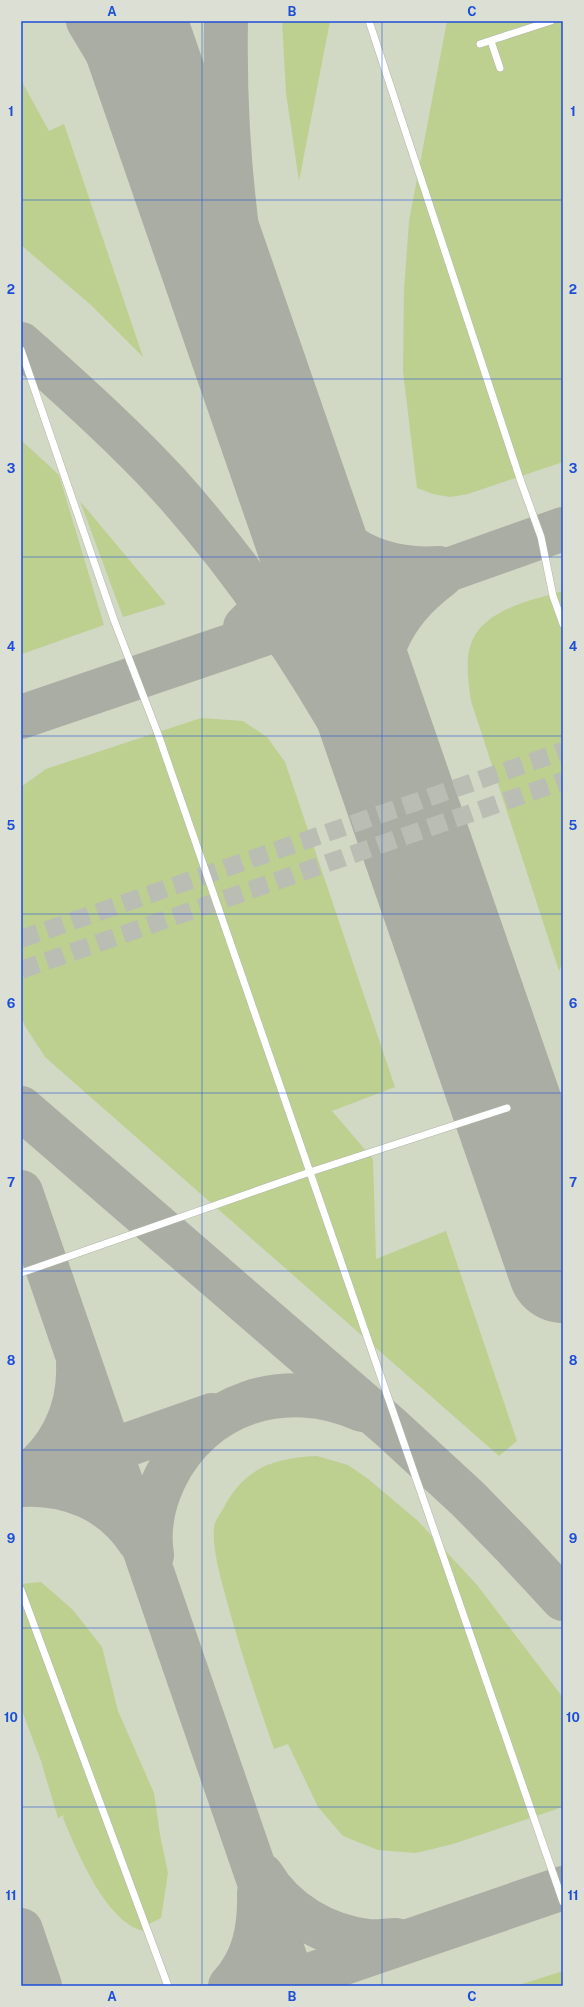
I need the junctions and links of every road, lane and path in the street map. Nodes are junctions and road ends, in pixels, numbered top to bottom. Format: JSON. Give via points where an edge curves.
{"nodes":[{"id":1,"x":369,"y":21,"type":"edge"},
{"id":2,"x":551,"y":21,"type":"edge"},
{"id":3,"x":491,"y":41,"type":"junction"},
{"id":4,"x":480,"y":44,"type":"dead end"},
{"id":5,"x":500,"y":68,"type":"dead end"},
{"id":6,"x":21,"y":350,"type":"edge"},
{"id":7,"x":563,"y":624,"type":"edge"},
{"id":8,"x":508,"y":1108,"type":"dead end"},
{"id":9,"x":310,"y":1172,"type":"junction"},
{"id":10,"x":21,"y":1274,"type":"edge"},
{"id":11,"x":21,"y":1590,"type":"edge"},
{"id":12,"x":563,"y":1902,"type":"edge"},
{"id":13,"x":168,"y":1986,"type":"edge"}],
"edges":[{"from":1,"to":7,"type":"lane","via":[[541,537],[553,596]]},
{"from":2,"to":3,"type":"lane"},
{"from":3,"to":4,"type":"lane"},
{"from":3,"to":5,"type":"lane"},
{"from":6,"to":9,"type":"lane"},
{"from":8,"to":9,"type":"lane"},
{"from":9,"to":10,"type":"lane"},
{"from":9,"to":12,"type":"lane"},
{"from":11,"to":13,"type":"lane"}]}
